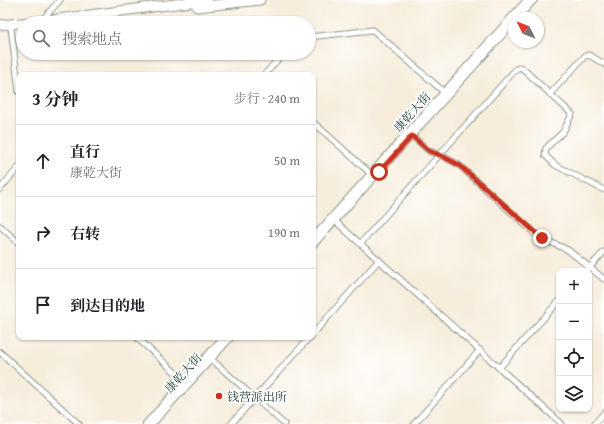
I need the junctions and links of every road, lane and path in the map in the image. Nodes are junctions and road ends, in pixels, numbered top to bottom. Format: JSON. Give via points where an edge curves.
{"nodes":[{"id":1,"x":60,"y":0,"type":"edge"},
{"id":2,"x":207,"y":0,"type":"edge"},
{"id":3,"x":260,"y":0,"type":"edge"},
{"id":4,"x":527,"y":0,"type":"edge"},
{"id":5,"x":534,"y":0,"type":"edge"},
{"id":6,"x":523,"y":12,"type":"edge"},
{"id":7,"x":46,"y":16,"type":"edge"},
{"id":8,"x":81,"y":16,"type":"edge"},
{"id":9,"x":122,"y":16,"type":"edge"},
{"id":10,"x":16,"y":23,"type":"edge"},
{"id":11,"x":0,"y":24,"type":"edge"},
{"id":12,"x":11,"y":28,"type":"junction"},
{"id":13,"x":16,"y":28,"type":"edge"},
{"id":14,"x":508,"y":29,"type":"edge"},
{"id":15,"x":0,"y":30,"type":"edge"},
{"id":16,"x":316,"y":36,"type":"edge"},
{"id":17,"x":278,"y":60,"type":"edge"},
{"id":18,"x":604,"y":64,"type":"edge"},
{"id":19,"x":16,"y":72,"type":"edge"},
{"id":20,"x":267,"y":72,"type":"edge"},
{"id":21,"x":444,"y":92,"type":"junction"},
{"id":22,"x":550,"y":94,"type":"junction"},
{"id":23,"x":316,"y":125,"type":"edge"},
{"id":24,"x":412,"y":136,"type":"junction"},
{"id":25,"x":439,"y":155,"type":"junction"},
{"id":26,"x":16,"y":170,"type":"edge"},
{"id":27,"x":370,"y":174,"type":"junction"},
{"id":28,"x":0,"y":188,"type":"edge"},
{"id":29,"x":604,"y":190,"type":"edge"},
{"id":30,"x":335,"y":221,"type":"junction"},
{"id":31,"x":0,"y":226,"type":"edge"},
{"id":32,"x":316,"y":235,"type":"edge"},
{"id":33,"x":16,"y":240,"type":"edge"},
{"id":34,"x":316,"y":242,"type":"edge"},
{"id":35,"x":360,"y":244,"type":"junction"},
{"id":36,"x":604,"y":252,"type":"edge"},
{"id":37,"x":379,"y":260,"type":"junction"},
{"id":38,"x":590,"y":266,"type":"junction"},
{"id":39,"x":604,"y":279,"type":"edge"},
{"id":40,"x":556,"y":304,"type":"edge"},
{"id":41,"x":316,"y":331,"type":"edge"},
{"id":42,"x":139,"y":340,"type":"edge"},
{"id":43,"x":221,"y":340,"type":"edge"},
{"id":44,"x":228,"y":340,"type":"edge"},
{"id":45,"x":307,"y":340,"type":"edge"},
{"id":46,"x":480,"y":350,"type":"junction"},
{"id":47,"x":0,"y":352,"type":"edge"},
{"id":48,"x":211,"y":359,"type":"junction"},
{"id":49,"x":499,"y":368,"type":"junction"},
{"id":50,"x":186,"y":382,"type":"junction"},
{"id":51,"x":255,"y":398,"type":"junction"},
{"id":52,"x":604,"y":413,"type":"edge"},
{"id":53,"x":80,"y":424,"type":"edge"},
{"id":54,"x":146,"y":424,"type":"edge"},
{"id":55,"x":152,"y":424,"type":"edge"},
{"id":56,"x":231,"y":424,"type":"edge"},
{"id":57,"x":284,"y":424,"type":"edge"},
{"id":58,"x":414,"y":424,"type":"edge"},
{"id":59,"x":562,"y":424,"type":"edge"},
{"id":60,"x":594,"y":424,"type":"edge"}],
"edges":[{"from":1,"to":7,"type":"street"},
{"from":2,"to":8,"type":"highway"},
{"from":3,"to":9,"type":"highway"},
{"from":4,"to":21,"type":"street","name":"康乾大街"},
{"from":5,"to":6,"type":"street"},
{"from":10,"to":11,"type":"highway"},
{"from":12,"to":13,"type":"highway"},
{"from":12,"to":15,"type":"highway"},
{"from":12,"to":19,"type":"street"},
{"from":14,"to":24,"type":"street","name":"康乾大街"},
{"from":16,"to":21,"type":"street","via":[[373,30]]},
{"from":17,"to":20,"type":"street"},
{"from":18,"to":22,"type":"street","via":[[585,56]]},
{"from":21,"to":27,"type":"street","name":"康乾大街"},
{"from":22,"to":25,"type":"street","via":[[521,67],[516,69]]},
{"from":22,"to":29,"type":"street","via":[[572,114],[563,132],[546,148],[545,155],[555,165]]},
{"from":23,"to":27,"type":"street"},
{"from":24,"to":25,"type":"street","via":[[429,151]]},
{"from":24,"to":30,"type":"street","name":"康乾大街"},
{"from":25,"to":35,"type":"street"},
{"from":25,"to":38,"type":"street","via":[[459,165],[534,233],[568,250]]},
{"from":26,"to":28,"type":"street"},
{"from":27,"to":32,"type":"street","name":"康乾大街"},
{"from":30,"to":34,"type":"street","name":"康乾大街"},
{"from":30,"to":35,"type":"street"},
{"from":31,"to":33,"type":"street"},
{"from":35,"to":37,"type":"street"},
{"from":36,"to":38,"type":"street"},
{"from":37,"to":41,"type":"street"},
{"from":37,"to":46,"type":"street"},
{"from":38,"to":39,"type":"street"},
{"from":40,"to":49,"type":"street"},
{"from":42,"to":50,"type":"street"},
{"from":43,"to":50,"type":"street","name":"康乾大街"},
{"from":44,"to":48,"type":"street","name":"康乾大街"},
{"from":45,"to":51,"type":"street"},
{"from":46,"to":49,"type":"street"},
{"from":46,"to":58,"type":"street"},
{"from":47,"to":53,"type":"street"},
{"from":48,"to":50,"type":"street","name":"康乾大街"},
{"from":48,"to":51,"type":"street"},
{"from":49,"to":59,"type":"street"},
{"from":50,"to":54,"type":"street","name":"康乾大街"},
{"from":50,"to":55,"type":"street","name":"康乾大街"},
{"from":51,"to":56,"type":"street"},
{"from":51,"to":57,"type":"street"},
{"from":52,"to":60,"type":"street"}]}
